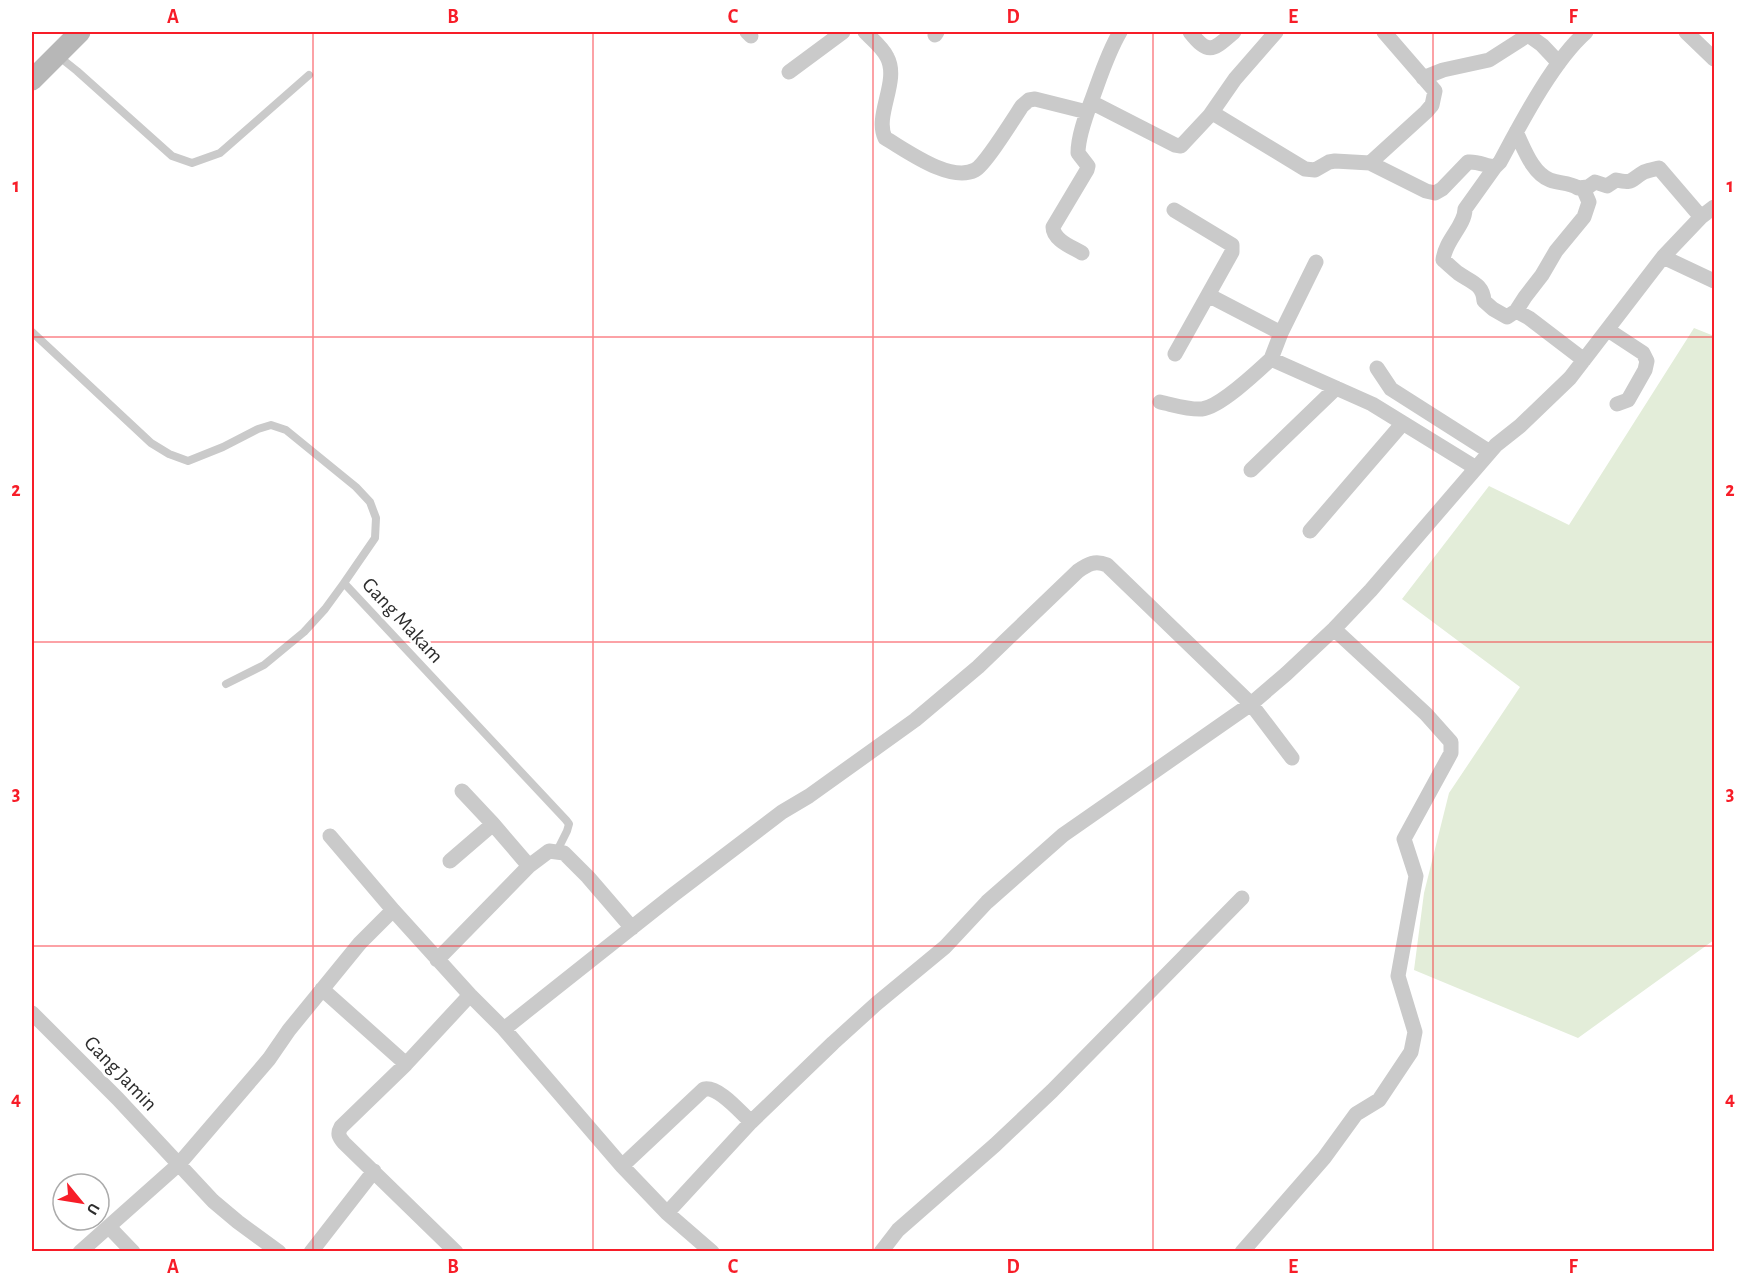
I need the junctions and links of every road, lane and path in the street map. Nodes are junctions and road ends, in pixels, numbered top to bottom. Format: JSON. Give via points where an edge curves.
{"nodes":[{"id":1,"x":80,"y":32,"type":"edge"},
{"id":2,"x":843,"y":32,"type":"edge"},
{"id":3,"x":865,"y":32,"type":"edge"},
{"id":4,"x":1120,"y":32,"type":"edge"},
{"id":5,"x":1190,"y":32,"type":"edge"},
{"id":6,"x":1234,"y":32,"type":"edge"},
{"id":7,"x":1276,"y":32,"type":"edge"},
{"id":8,"x":1384,"y":32,"type":"edge"},
{"id":9,"x":1586,"y":32,"type":"edge"},
{"id":10,"x":1686,"y":32,"type":"edge"},
{"id":11,"x":56,"y":55,"type":"junction"},
{"id":12,"x":1714,"y":59,"type":"edge"},
{"id":13,"x":1559,"y":63,"type":"junction"},
{"id":14,"x":789,"y":72,"type":"dead end"},
{"id":15,"x":309,"y":75,"type":"dead end"},
{"id":16,"x":1423,"y":78,"type":"junction"},
{"id":17,"x":32,"y":80,"type":"edge"},
{"id":18,"x":1089,"y":107,"type":"junction"},
{"id":19,"x":1210,"y":115,"type":"junction"},
{"id":20,"x":1516,"y":132,"type":"junction"},
{"id":21,"x":1370,"y":163,"type":"junction"},
{"id":22,"x":1495,"y":167,"type":"junction"},
{"id":23,"x":1583,"y":188,"type":"junction"},
{"id":24,"x":1174,"y":210,"type":"dead end"},
{"id":25,"x":1711,"y":211,"type":"edge"},
{"id":26,"x":1082,"y":253,"type":"dead end"},
{"id":27,"x":1663,"y":257,"type":"junction"},
{"id":28,"x":1316,"y":262,"type":"dead end"},
{"id":29,"x":1714,"y":281,"type":"edge"},
{"id":30,"x":1208,"y":295,"type":"junction"},
{"id":31,"x":1516,"y":311,"type":"junction"},
{"id":32,"x":1608,"y":330,"type":"junction"},
{"id":33,"x":32,"y":332,"type":"edge"},
{"id":34,"x":1281,"y":333,"type":"junction"},
{"id":35,"x":1175,"y":354,"type":"dead end"},
{"id":36,"x":1271,"y":359,"type":"junction"},
{"id":37,"x":1584,"y":360,"type":"junction"},
{"id":38,"x":1377,"y":368,"type":"dead end"},
{"id":39,"x":1336,"y":388,"type":"junction"},
{"id":40,"x":1160,"y":402,"type":"dead end"},
{"id":41,"x":1617,"y":404,"type":"dead end"},
{"id":42,"x":1403,"y":423,"type":"junction"},
{"id":43,"x":1490,"y":452,"type":"junction"},
{"id":44,"x":1476,"y":468,"type":"junction"},
{"id":45,"x":1251,"y":470,"type":"dead end"},
{"id":46,"x":1310,"y":531,"type":"dead end"},
{"id":47,"x":344,"y":582,"type":"junction"},
{"id":48,"x":1334,"y":629,"type":"junction"},
{"id":49,"x":226,"y":684,"type":"dead end"},
{"id":50,"x":1251,"y":704,"type":"junction"},
{"id":51,"x":1292,"y":758,"type":"dead end"},
{"id":52,"x":462,"y":791,"type":"dead end"},
{"id":53,"x":493,"y":824,"type":"junction"},
{"id":54,"x":330,"y":836,"type":"dead end"},
{"id":55,"x":557,"y":851,"type":"junction"},
{"id":56,"x":450,"y":861,"type":"dead end"},
{"id":57,"x":529,"y":866,"type":"junction"},
{"id":58,"x":1242,"y":898,"type":"dead end"},
{"id":59,"x":393,"y":910,"type":"junction"},
{"id":60,"x":632,"y":928,"type":"junction"},
{"id":61,"x":438,"y":960,"type":"junction"},
{"id":62,"x":322,"y":988,"type":"junction"},
{"id":63,"x":470,"y":995,"type":"junction"},
{"id":64,"x":32,"y":1013,"type":"edge"},
{"id":65,"x":504,"y":1029,"type":"junction"},
{"id":66,"x":406,"y":1064,"type":"junction"},
{"id":67,"x":751,"y":1122,"type":"junction"},
{"id":68,"x":179,"y":1164,"type":"junction"},
{"id":69,"x":622,"y":1166,"type":"junction"},
{"id":70,"x":374,"y":1171,"type":"junction"},
{"id":71,"x":666,"y":1213,"type":"junction"},
{"id":72,"x":111,"y":1225,"type":"edge"},
{"id":73,"x":111,"y":1229,"type":"edge"},
{"id":74,"x":103,"y":1232,"type":"edge"},
{"id":75,"x":270,"y":1249,"type":"edge"},
{"id":76,"x":80,"y":1251,"type":"edge"},
{"id":77,"x":133,"y":1251,"type":"edge"},
{"id":78,"x":311,"y":1251,"type":"edge"},
{"id":79,"x":456,"y":1251,"type":"edge"},
{"id":80,"x":712,"y":1251,"type":"edge"},
{"id":81,"x":880,"y":1251,"type":"edge"},
{"id":82,"x":1242,"y":1251,"type":"edge"}],
"edges":[{"from":1,"to":11,"type":"street"},
{"from":2,"to":14,"type":"street"},
{"from":3,"to":18,"type":"street","via":[[887,56],[890,66],[882,127],[885,138],[947,171],[976,170],[1029,100]]},
{"from":4,"to":18,"type":"street"},
{"from":5,"to":6,"type":"street","via":[[1206,48],[1218,46]]},
{"from":7,"to":19,"type":"street"},
{"from":8,"to":16,"type":"street"},
{"from":9,"to":13,"type":"street"},
{"from":10,"to":12,"type":"street"},
{"from":11,"to":15,"type":"lane","via":[[172,156],[192,163],[220,153]]},
{"from":11,"to":17,"type":"street"},
{"from":13,"to":16,"type":"street","via":[[1528,36],[1490,60]]},
{"from":13,"to":20,"type":"street"},
{"from":16,"to":21,"type":"street","via":[[1435,92],[1432,105]]},
{"from":18,"to":19,"type":"street","via":[[1181,146]]},
{"from":18,"to":26,"type":"street","via":[[1077,153],[1088,167],[1052,230],[1056,237]]},
{"from":19,"to":21,"type":"street","via":[[1305,169],[1315,170],[1335,161]]},
{"from":20,"to":22,"type":"street"},
{"from":20,"to":23,"type":"street","via":[[1528,157],[1547,179]]},
{"from":21,"to":22,"type":"street","via":[[1435,193],[1468,162]]},
{"from":22,"to":31,"type":"street","via":[[1465,209],[1465,217],[1451,237],[1443,260],[1476,283],[1484,293],[1484,301],[1493,309],[1507,317]]},
{"from":23,"to":25,"type":"street","via":[[1594,182],[1607,186],[1616,180],[1634,181],[1644,172],[1659,168]]},
{"from":23,"to":31,"type":"street","via":[[1589,202],[1584,217]]},
{"from":24,"to":30,"type":"street","via":[[1232,245],[1232,252]]},
{"from":25,"to":27,"type":"street"},
{"from":27,"to":29,"type":"street"},
{"from":27,"to":32,"type":"street"},
{"from":28,"to":34,"type":"street"},
{"from":30,"to":34,"type":"street"},
{"from":30,"to":35,"type":"street"},
{"from":31,"to":37,"type":"street"},
{"from":32,"to":37,"type":"street"},
{"from":32,"to":41,"type":"street","via":[[1643,353],[1647,361],[1628,400]]},
{"from":33,"to":47,"type":"lane","name":"Gang Makam","via":[[151,444],[183,460],[223,447],[258,429],[272,425],[283,428],[370,502],[376,518],[375,538]]},
{"from":34,"to":36,"type":"street"},
{"from":36,"to":39,"type":"street"},
{"from":36,"to":40,"type":"street","via":[[1212,406],[1202,409]]},
{"from":37,"to":43,"type":"street","via":[[1570,378]]},
{"from":38,"to":43,"type":"street","via":[[1391,389]]},
{"from":39,"to":42,"type":"street"},
{"from":39,"to":45,"type":"street"},
{"from":42,"to":44,"type":"street"},
{"from":42,"to":46,"type":"street"},
{"from":43,"to":44,"type":"street"},
{"from":44,"to":48,"type":"street"},
{"from":47,"to":49,"type":"lane","via":[[304,632],[264,664]]},
{"from":47,"to":55,"type":"lane","name":"Gang Makam","via":[[566,820],[568,830]]},
{"from":48,"to":50,"type":"street"},
{"from":48,"to":82,"type":"street","via":[[1452,742],[1451,753],[1404,839],[1416,876],[1398,976],[1415,1032],[1411,1052],[1379,1100],[1356,1114],[1324,1158]]},
{"from":50,"to":51,"type":"street"},
{"from":50,"to":60,"type":"street","via":[[1107,565],[1089,564],[915,720],[782,812]]},
{"from":50,"to":67,"type":"street","via":[[1062,835]]},
{"from":52,"to":53,"type":"street"},
{"from":53,"to":56,"type":"street"},
{"from":53,"to":57,"type":"street"},
{"from":54,"to":59,"type":"street"},
{"from":55,"to":57,"type":"street","via":[[549,851]]},
{"from":55,"to":60,"type":"street","via":[[588,877]]},
{"from":57,"to":61,"type":"street"},
{"from":58,"to":81,"type":"street","via":[[1052,1091],[898,1230]]},
{"from":59,"to":61,"type":"street"},
{"from":59,"to":62,"type":"street"},
{"from":60,"to":65,"type":"street"},
{"from":61,"to":63,"type":"street"},
{"from":62,"to":66,"type":"street"},
{"from":62,"to":68,"type":"street","via":[[269,1059]]},
{"from":63,"to":65,"type":"street"},
{"from":63,"to":66,"type":"street"},
{"from":64,"to":68,"type":"street","name":"Gang Jamin"},
{"from":65,"to":69,"type":"street"},
{"from":66,"to":70,"type":"street","via":[[338,1131],[344,1143]]},
{"from":67,"to":69,"type":"street","via":[[717,1090],[704,1089]]},
{"from":67,"to":71,"type":"street"},
{"from":68,"to":72,"type":"street"},
{"from":68,"to":75,"type":"street","name":"Gang Jamin","via":[[213,1201]]},
{"from":69,"to":71,"type":"street"},
{"from":70,"to":78,"type":"street"},
{"from":70,"to":79,"type":"street"},
{"from":71,"to":80,"type":"street"},
{"from":73,"to":77,"type":"street"},
{"from":74,"to":76,"type":"street"}]}
